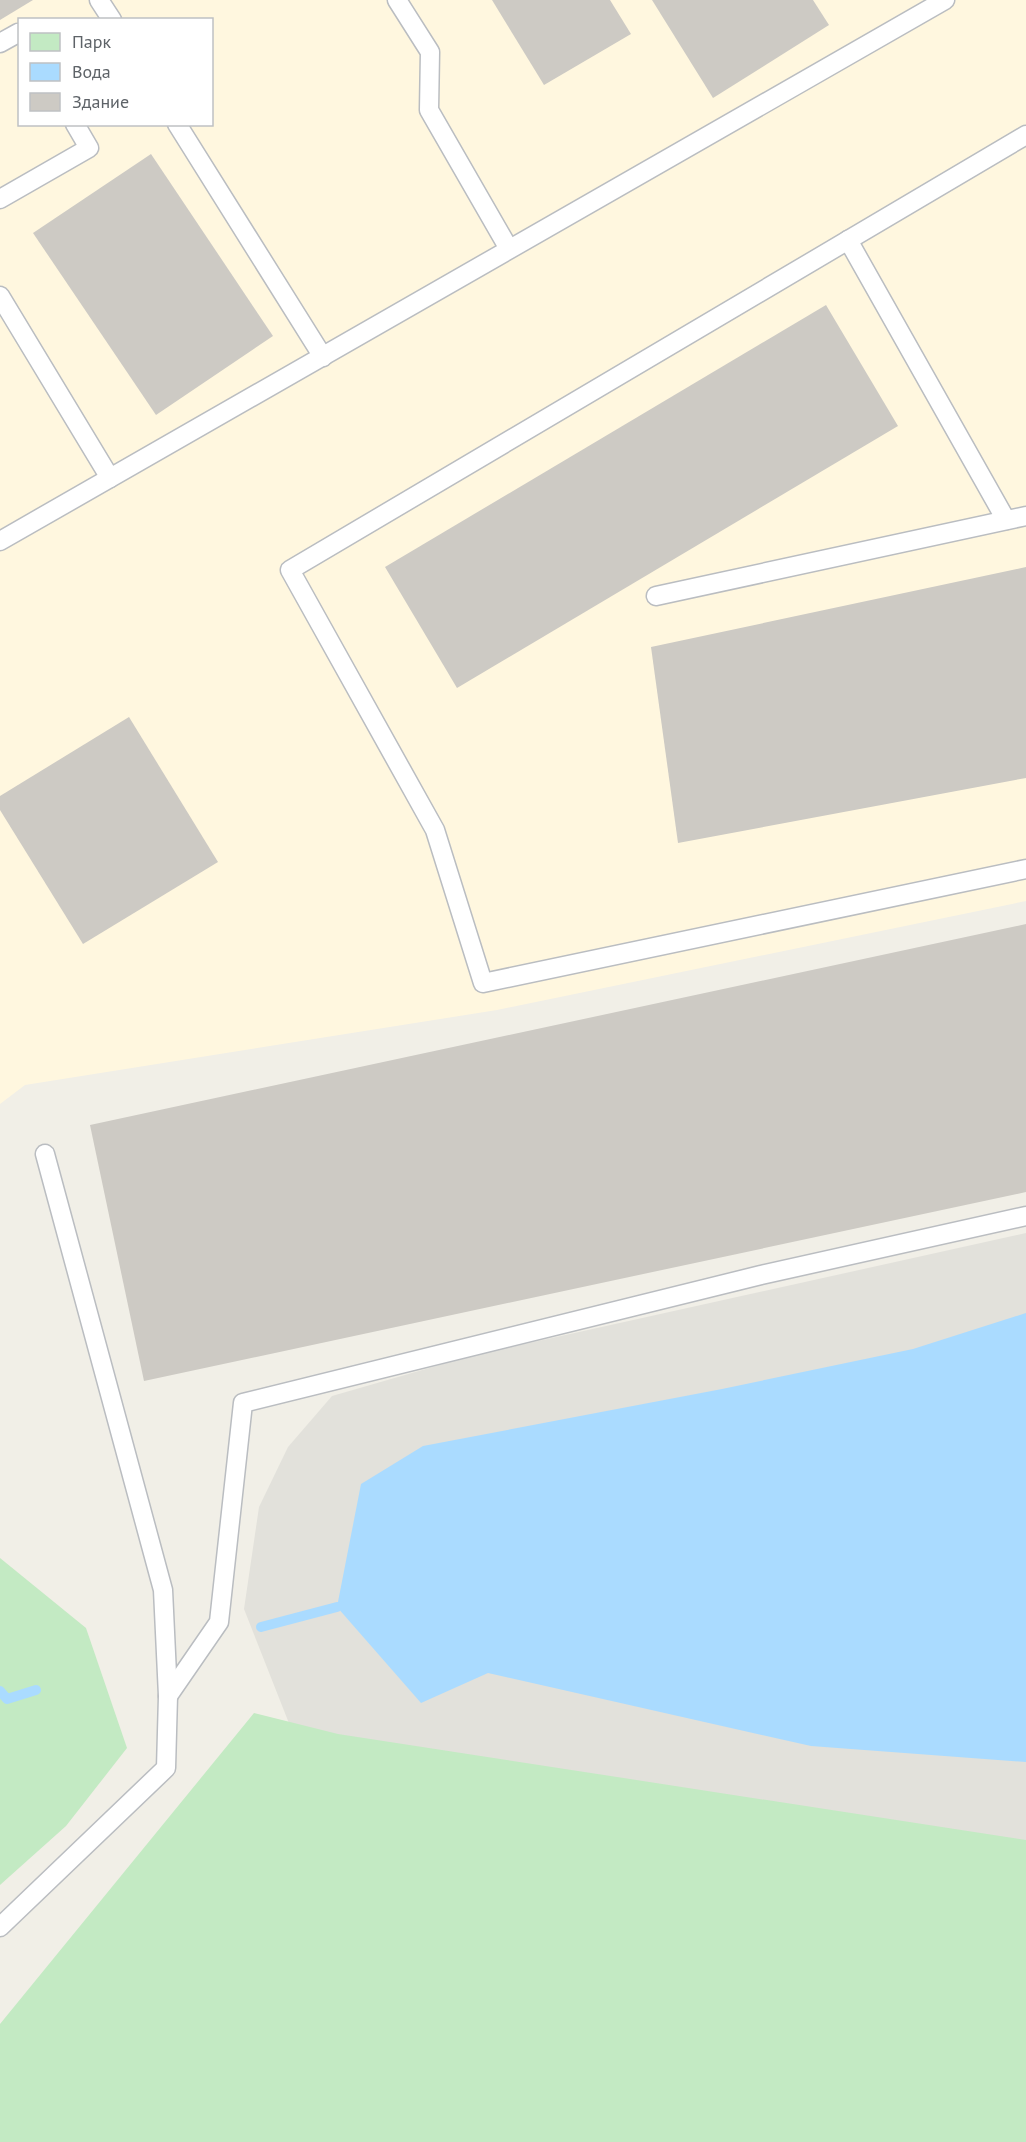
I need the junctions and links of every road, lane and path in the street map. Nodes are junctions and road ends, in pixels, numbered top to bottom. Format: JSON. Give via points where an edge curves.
{"nodes":[{"id":1,"x":99,"y":0,"type":"edge"},
{"id":2,"x":398,"y":0,"type":"edge"},
{"id":3,"x":945,"y":0,"type":"edge"},
{"id":4,"x":111,"y":18,"type":"edge"},
{"id":5,"x":18,"y":33,"type":"edge"},
{"id":6,"x":0,"y":43,"type":"edge"},
{"id":7,"x":76,"y":126,"type":"edge"},
{"id":8,"x":178,"y":126,"type":"edge"},
{"id":9,"x":1026,"y":135,"type":"edge"},
{"id":10,"x":0,"y":199,"type":"edge"},
{"id":11,"x":848,"y":240,"type":"junction"},
{"id":12,"x":509,"y":249,"type":"junction"},
{"id":13,"x":0,"y":296,"type":"edge"},
{"id":14,"x":323,"y":357,"type":"junction"},
{"id":15,"x":110,"y":478,"type":"junction"},
{"id":16,"x":1026,"y":516,"type":"edge"},
{"id":17,"x":1006,"y":520,"type":"junction"},
{"id":18,"x":0,"y":541,"type":"edge"},
{"id":19,"x":656,"y":596,"type":"dead end"},
{"id":20,"x":1026,"y":869,"type":"edge"},
{"id":21,"x":45,"y":1154,"type":"dead end"},
{"id":22,"x":1026,"y":1216,"type":"edge"},
{"id":23,"x":168,"y":1696,"type":"junction"},
{"id":24,"x":0,"y":1927,"type":"edge"}],
"edges":[{"from":1,"to":4,"type":"lane"},
{"from":2,"to":12,"type":"lane","via":[[430,52],[429,110]]},
{"from":3,"to":12,"type":"lane"},
{"from":5,"to":6,"type":"lane"},
{"from":7,"to":10,"type":"lane","via":[[89,148]]},
{"from":8,"to":14,"type":"lane"},
{"from":9,"to":11,"type":"lane"},
{"from":11,"to":17,"type":"lane"},
{"from":11,"to":20,"type":"lane","via":[[290,570],[435,830],[483,983]]},
{"from":12,"to":14,"type":"lane"},
{"from":13,"to":15,"type":"lane"},
{"from":14,"to":15,"type":"lane"},
{"from":15,"to":18,"type":"lane"},
{"from":16,"to":17,"type":"lane"},
{"from":17,"to":19,"type":"lane"},
{"from":21,"to":23,"type":"lane","via":[[163,1590]]},
{"from":22,"to":23,"type":"lane","via":[[761,1275],[243,1403],[219,1622]]},
{"from":23,"to":24,"type":"lane","via":[[166,1768]]}]}
